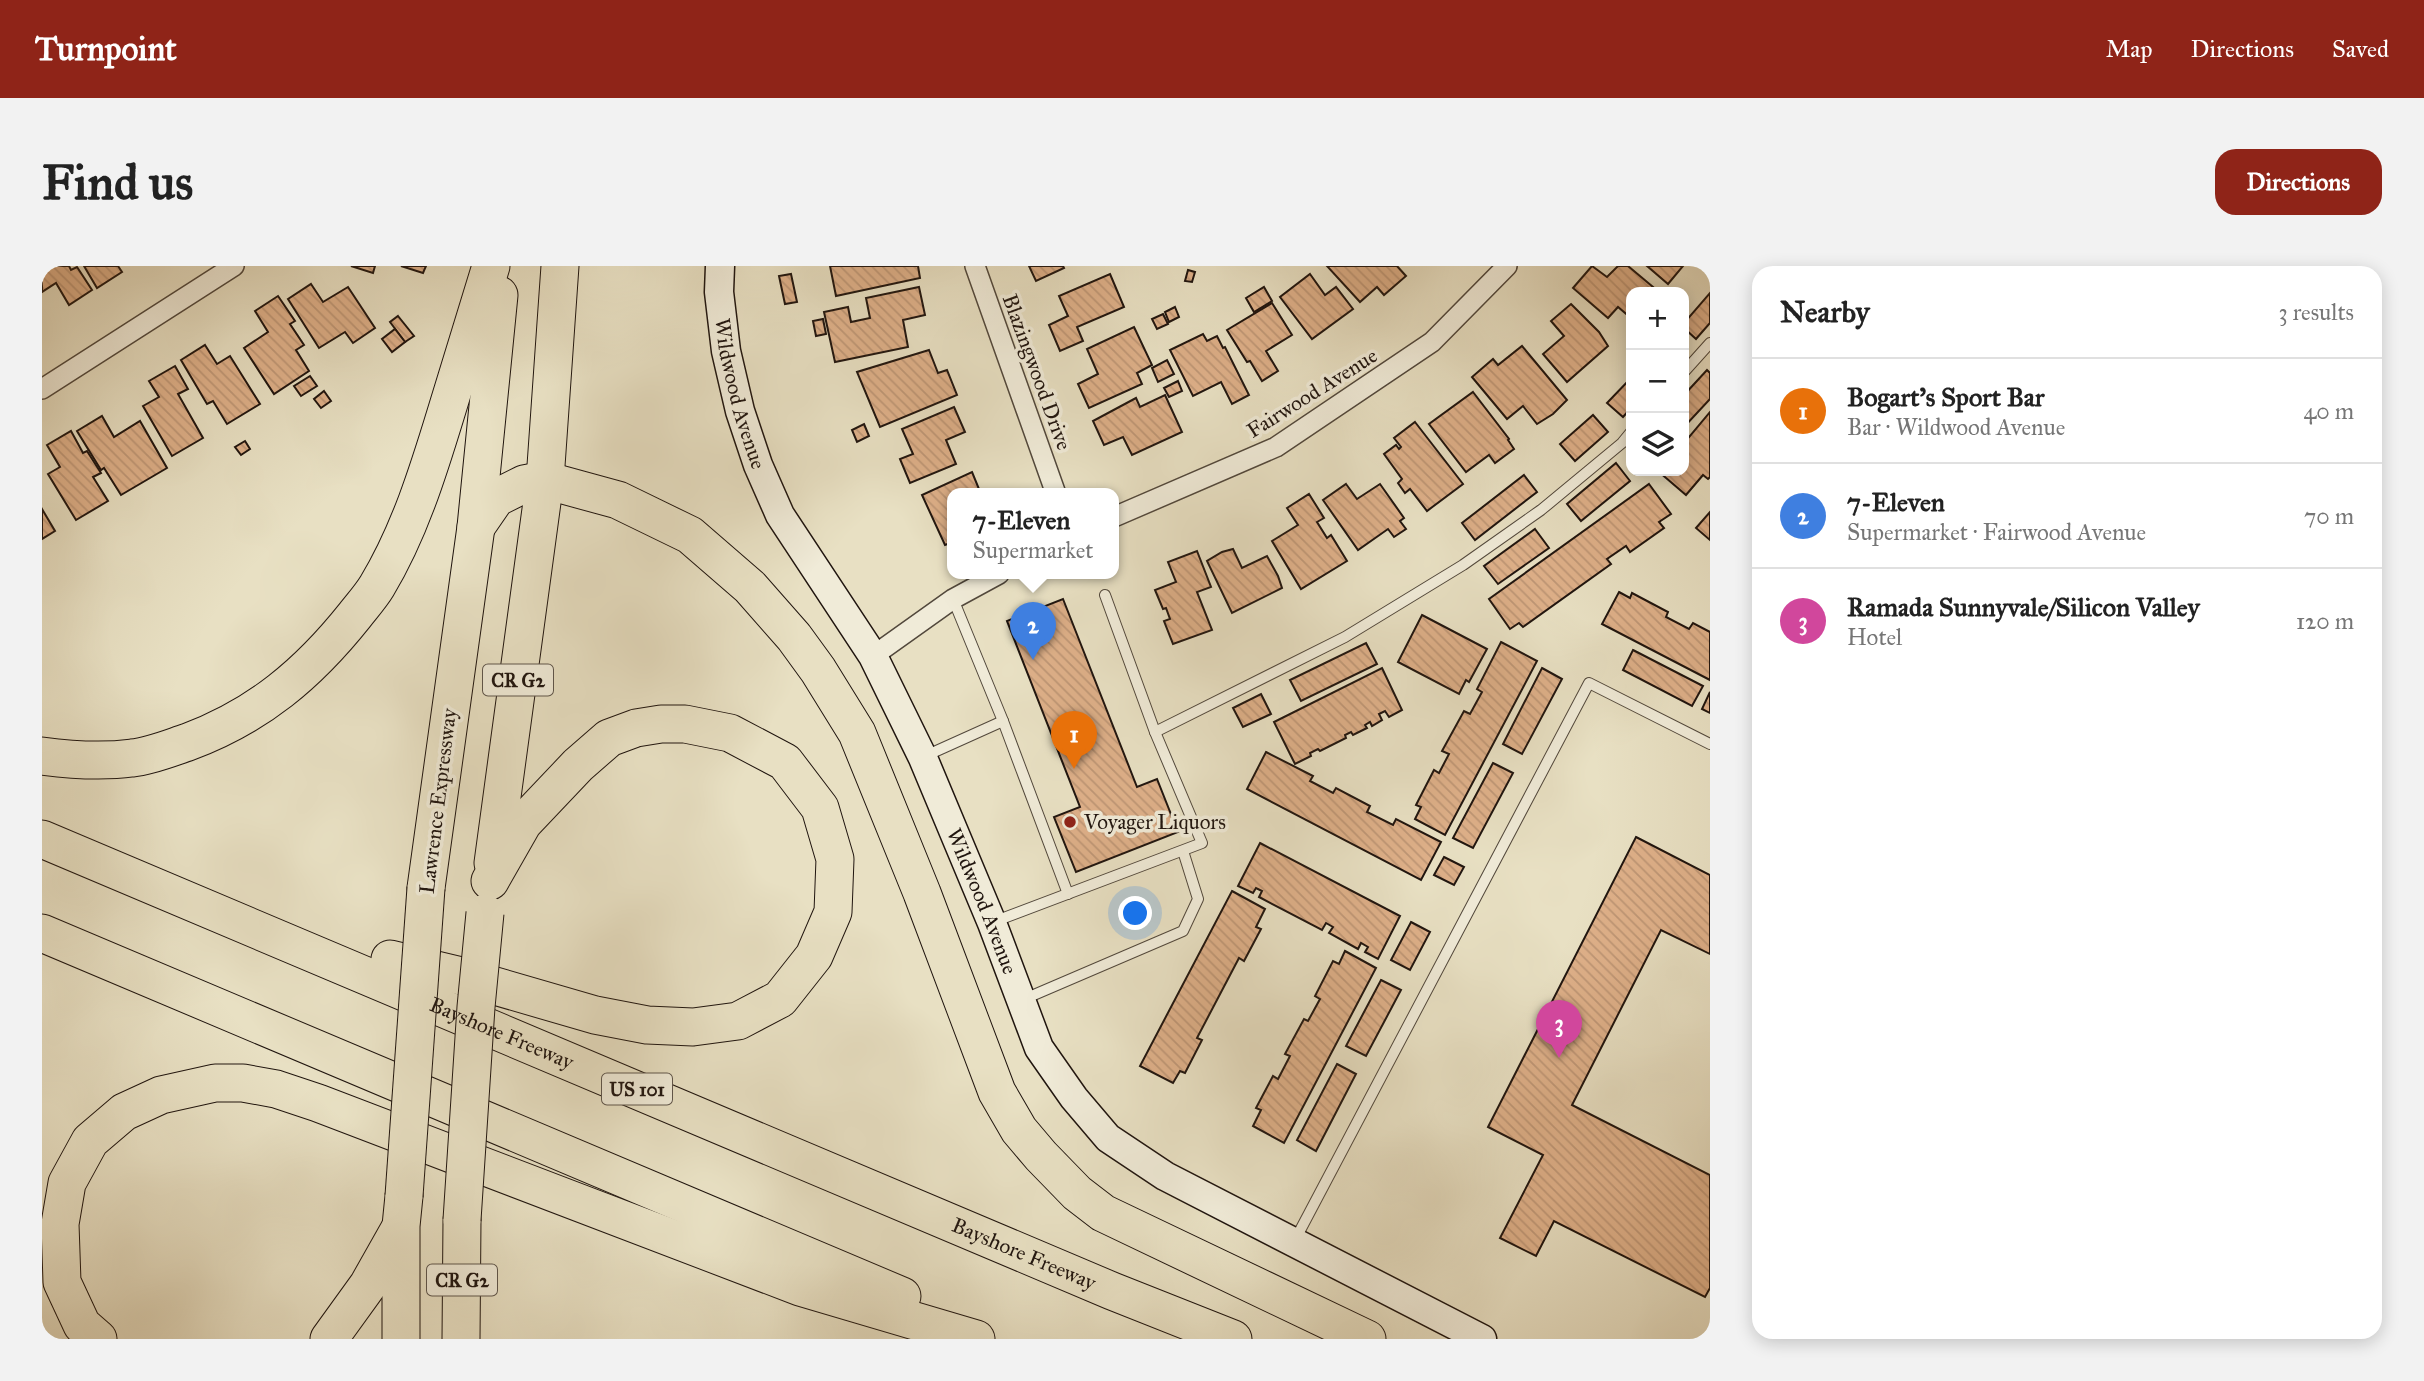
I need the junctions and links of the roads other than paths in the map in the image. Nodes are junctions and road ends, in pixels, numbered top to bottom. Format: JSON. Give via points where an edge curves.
{"nodes":[{"id":1,"x":234,"y":266,"type":"edge"},
{"id":2,"x":491,"y":266,"type":"edge"},
{"id":3,"x":502,"y":266,"type":"edge"},
{"id":4,"x":560,"y":266,"type":"edge"},
{"id":5,"x":720,"y":266,"type":"edge"},
{"id":6,"x":975,"y":266,"type":"edge"},
{"id":7,"x":1507,"y":266,"type":"edge"},
{"id":8,"x":1710,"y":343,"type":"edge"},
{"id":9,"x":1689,"y":366,"type":"edge"},
{"id":10,"x":42,"y":388,"type":"edge"},
{"id":11,"x":1626,"y":438,"type":"edge"},
{"id":12,"x":545,"y":480,"type":"junction"},
{"id":13,"x":1054,"y":488,"type":"edge"},
{"id":14,"x":1119,"y":515,"type":"edge"},
{"id":15,"x":475,"y":527,"type":"junction"},
{"id":16,"x":990,"y":579,"type":"edge"},
{"id":17,"x":1105,"y":595,"type":"dead end"},
{"id":18,"x":953,"y":599,"type":"junction"},
{"id":19,"x":873,"y":656,"type":"junction"},
{"id":20,"x":1003,"y":721,"type":"junction"},
{"id":21,"x":1155,"y":732,"type":"junction"},
{"id":22,"x":1710,"y":744,"type":"edge"},
{"id":23,"x":42,"y":756,"type":"edge"},
{"id":24,"x":923,"y":758,"type":"junction"},
{"id":25,"x":42,"y":839,"type":"edge"},
{"id":26,"x":1183,"y":851,"type":"junction"},
{"id":27,"x":1068,"y":894,"type":"junction"},
{"id":28,"x":488,"y":897,"type":"junction"},
{"id":29,"x":992,"y":923,"type":"junction"},
{"id":30,"x":251,"y":926,"type":"junction"},
{"id":31,"x":42,"y":933,"type":"edge"},
{"id":32,"x":1021,"y":1000,"type":"junction"},
{"id":33,"x":402,"y":1211,"type":"junction"},
{"id":34,"x":1294,"y":1242,"type":"junction"},
{"id":35,"x":98,"y":1339,"type":"edge"},
{"id":36,"x":329,"y":1339,"type":"edge"},
{"id":37,"x":401,"y":1339,"type":"edge"},
{"id":38,"x":461,"y":1339,"type":"edge"},
{"id":39,"x":976,"y":1339,"type":"edge"},
{"id":40,"x":1004,"y":1339,"type":"edge"},
{"id":41,"x":1233,"y":1339,"type":"edge"},
{"id":42,"x":1367,"y":1339,"type":"edge"},
{"id":43,"x":1482,"y":1339,"type":"edge"}],
"edges":[{"from":1,"to":10,"type":"street"},
{"from":2,"to":23,"type":"highway","via":[[408,523],[377,587],[316,660],[271,700],[172,748],[105,760]]},
{"from":3,"to":15,"type":"highway","name":"Lawrence Expressway","number":"CR G2"},
{"from":4,"to":12,"type":"highway","number":"CR G2"},
{"from":5,"to":19,"type":"street","name":"Wildwood Avenue","via":[[726,351],[758,465],[780,515]]},
{"from":6,"to":13,"type":"street","name":"Blazingwood Drive"},
{"from":7,"to":14,"type":"street","name":"Fairwood Avenue","via":[[1432,342],[1276,447]]},
{"from":8,"to":9,"type":"lane"},
{"from":11,"to":21,"type":"lane","via":[[1541,510],[1463,565],[1345,637]]},
{"from":12,"to":15,"type":"highway","via":[[496,498]]},
{"from":12,"to":28,"type":"highway","number":"CR G2"},
{"from":12,"to":42,"type":"highway","via":[[618,500],[690,535],[750,587],[794,637],[857,733],[997,1092],[1041,1156],[1103,1213]]},
{"from":15,"to":33,"type":"highway","name":"Lawrence Expressway","number":"CR G2","bridge":true,"via":[[426,888]]},
{"from":16,"to":18,"type":"street"},
{"from":17,"to":21,"type":"lane"},
{"from":18,"to":19,"type":"street"},
{"from":18,"to":20,"type":"lane"},
{"from":19,"to":24,"type":"street","name":"Wildwood Avenue"},
{"from":20,"to":24,"type":"lane"},
{"from":20,"to":27,"type":"lane"},
{"from":21,"to":26,"type":"lane","via":[[1202,843]]},
{"from":22,"to":34,"type":"lane","via":[[1589,683]]},
{"from":24,"to":29,"type":"street","name":"Wildwood Avenue"},
{"from":25,"to":30,"type":"highway","name":"Bayshore Freeway","number":"US 101"},
{"from":26,"to":27,"type":"lane"},
{"from":26,"to":32,"type":"lane","via":[[1198,899],[1183,931]]},
{"from":27,"to":29,"type":"lane"},
{"from":28,"to":30,"type":"highway","via":[[523,823],[578,765],[609,738],[661,724],[730,733],[785,762],[820,808],[835,859],[833,912],[814,956],[780,999],[738,1021],[704,1025],[647,1025],[595,1015],[457,975]]},
{"from":28,"to":38,"type":"highway","number":"CR G2","bridge":true,"via":[[462,1220]]},
{"from":29,"to":32,"type":"street","name":"Wildwood Avenue"},
{"from":30,"to":41,"type":"highway","name":"Bayshore Freeway","number":"US 101"},
{"from":31,"to":40,"type":"highway"},
{"from":32,"to":34,"type":"street","name":"Wildwood Avenue","via":[[1039,1048],[1108,1138],[1166,1176]]},
{"from":33,"to":36,"type":"highway","via":[[368,1285]]},
{"from":33,"to":37,"type":"highway","name":"Lawrence Expressway","number":"CR G2"},
{"from":34,"to":43,"type":"street","name":"Wildwood Avenue"},
{"from":35,"to":39,"type":"highway","via":[[82,1325],[62,1282],[60,1224],[67,1183],[90,1141],[124,1112],[161,1095],[215,1083],[276,1089],[318,1103],[800,1287]]}]}
